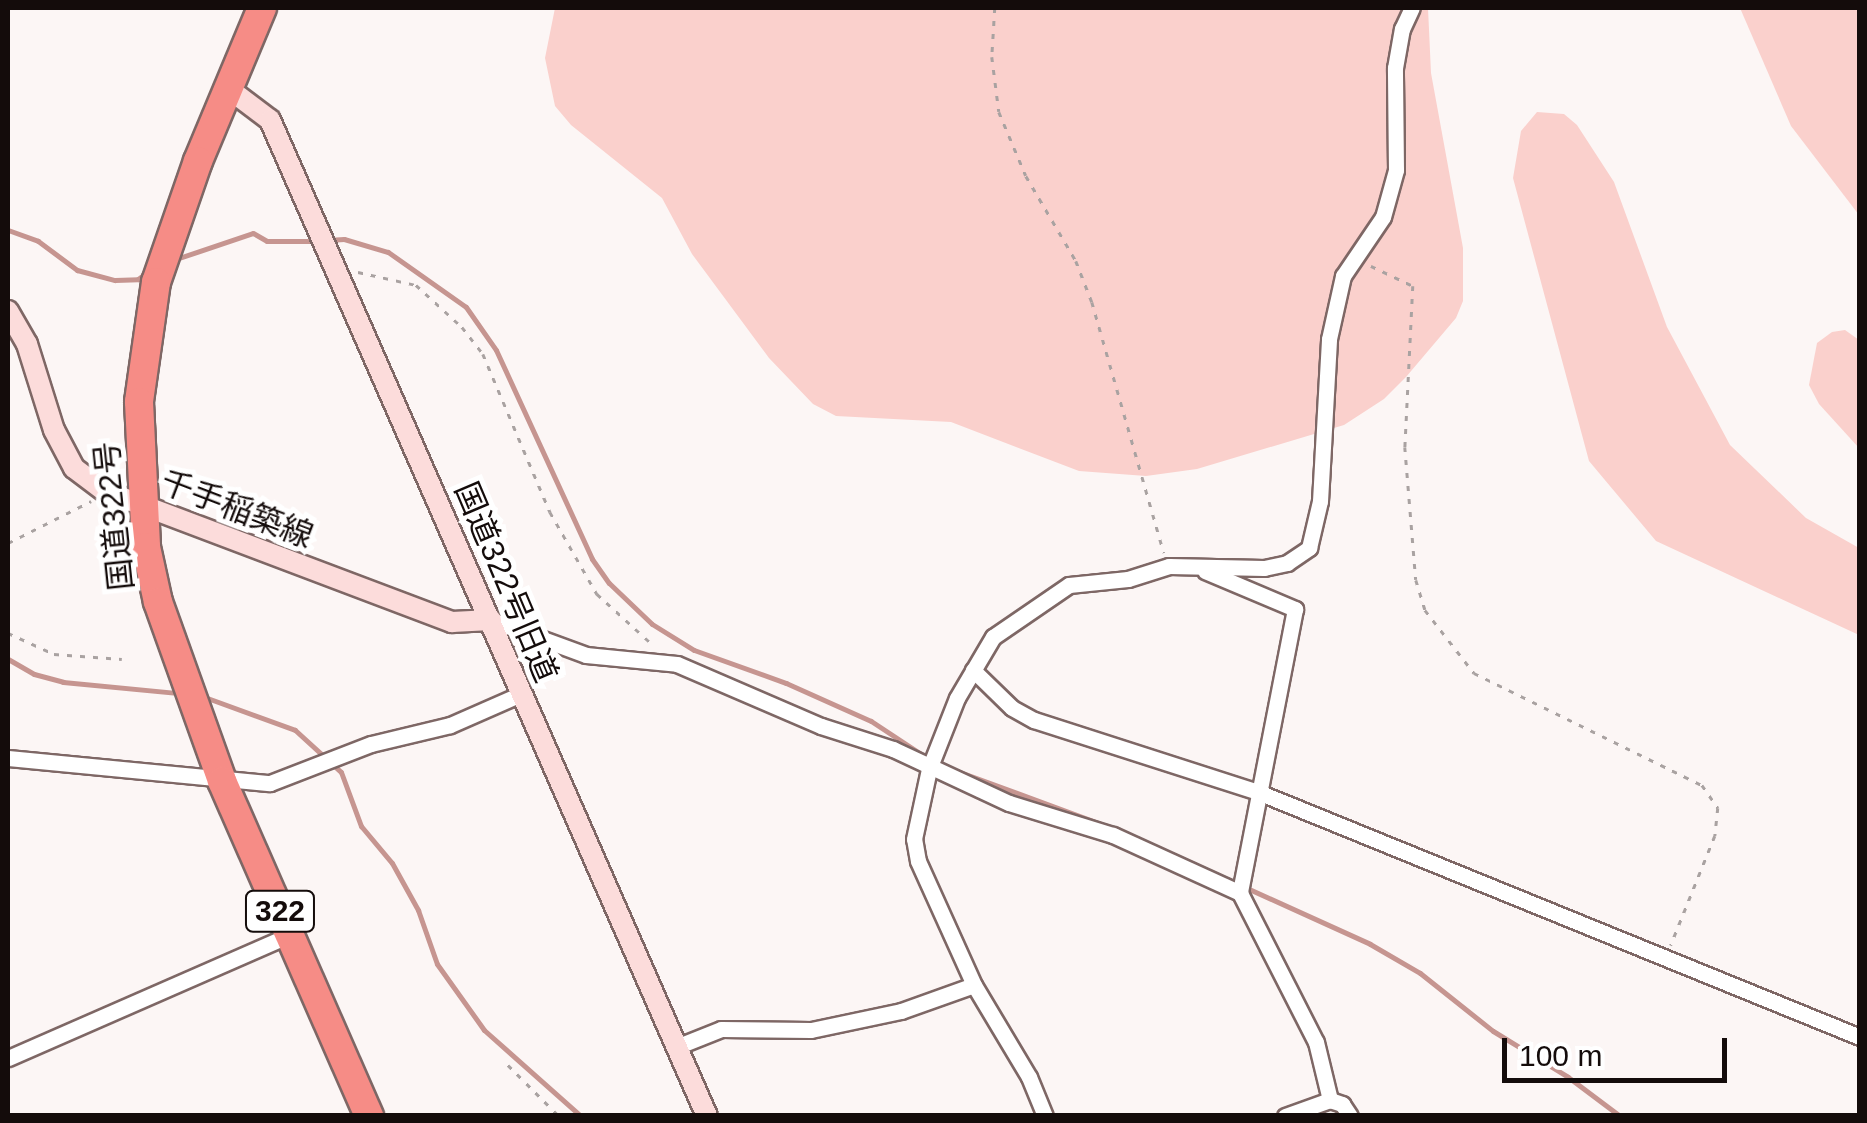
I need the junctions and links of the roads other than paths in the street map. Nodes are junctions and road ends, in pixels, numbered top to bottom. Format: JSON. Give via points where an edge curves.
{"nodes":[{"id":1,"x":262,"y":8,"type":"edge"},
{"id":2,"x":1412,"y":8,"type":"edge"},
{"id":3,"x":229,"y":88,"type":"junction"},
{"id":4,"x":8,"y":311,"type":"edge"},
{"id":5,"x":142,"y":506,"type":"junction"},
{"id":6,"x":1202,"y":569,"type":"junction"},
{"id":7,"x":490,"y":620,"type":"junction"},
{"id":8,"x":972,"y":670,"type":"junction"},
{"id":9,"x":521,"y":694,"type":"junction"},
{"id":10,"x":8,"y":758,"type":"edge"},
{"id":11,"x":929,"y":769,"type":"junction"},
{"id":12,"x":222,"y":781,"type":"junction"},
{"id":13,"x":1258,"y":792,"type":"junction"},
{"id":14,"x":1240,"y":893,"type":"junction"},
{"id":15,"x":290,"y":935,"type":"junction"},
{"id":16,"x":974,"y":986,"type":"junction"},
{"id":17,"x":1860,"y":1036,"type":"edge"},
{"id":18,"x":676,"y":1047,"type":"junction"},
{"id":19,"x":8,"y":1058,"type":"edge"},
{"id":20,"x":1330,"y":1100,"type":"junction"},
{"id":21,"x":369,"y":1116,"type":"edge"},
{"id":22,"x":707,"y":1116,"type":"edge"},
{"id":23,"x":1044,"y":1116,"type":"edge"},
{"id":24,"x":1285,"y":1116,"type":"edge"},
{"id":25,"x":1350,"y":1116,"type":"edge"}],
"edges":[{"from":1,"to":3,"type":"highway","name":"国道322号","number":"322"},
{"from":2,"to":6,"type":"street","via":[[1395,68],[1396,170],[1382,217],[1343,276],[1329,339],[1320,501],[1309,548],[1264,568]]},
{"from":3,"to":5,"type":"highway","name":"国道322号","number":"322","via":[[156,282],[138,402]]},
{"from":3,"to":7,"type":"street","name":"国道322号旧道","via":[[270,120]]},
{"from":4,"to":5,"type":"street","name":"千手稲築線","via":[[74,468]]},
{"from":5,"to":7,"type":"street","name":"千手稲築線","via":[[452,622]]},
{"from":5,"to":12,"type":"highway","name":"国道322号","number":"322","via":[[158,602]]},
{"from":6,"to":8,"type":"street","via":[[1169,566],[1069,586],[993,637]]},
{"from":6,"to":13,"type":"street","via":[[1295,609]]},
{"from":7,"to":9,"type":"street","name":"国道322号旧道"},
{"from":7,"to":11,"type":"street","via":[[586,655],[677,664]]},
{"from":8,"to":11,"type":"street"},
{"from":8,"to":13,"type":"street","via":[[1034,720]]},
{"from":9,"to":12,"type":"street","via":[[450,725],[371,744],[270,783]]},
{"from":9,"to":18,"type":"street","name":"国道322号旧道"},
{"from":10,"to":12,"type":"street"},
{"from":11,"to":14,"type":"street","via":[[1113,835]]},
{"from":11,"to":16,"type":"street","via":[[914,839],[918,861]]},
{"from":12,"to":15,"type":"highway","name":"国道322号","number":"322"},
{"from":13,"to":14,"type":"street"},
{"from":13,"to":17,"type":"street"},
{"from":14,"to":20,"type":"street","via":[[1316,1042]]},
{"from":15,"to":19,"type":"street"},
{"from":15,"to":21,"type":"highway","name":"国道322号","number":"322"},
{"from":16,"to":18,"type":"street","via":[[812,1030],[720,1029]]},
{"from":16,"to":23,"type":"street","via":[[1030,1077]]},
{"from":18,"to":22,"type":"street","name":"国道322号旧道"},
{"from":20,"to":24,"type":"street"},
{"from":20,"to":25,"type":"street"}]}
